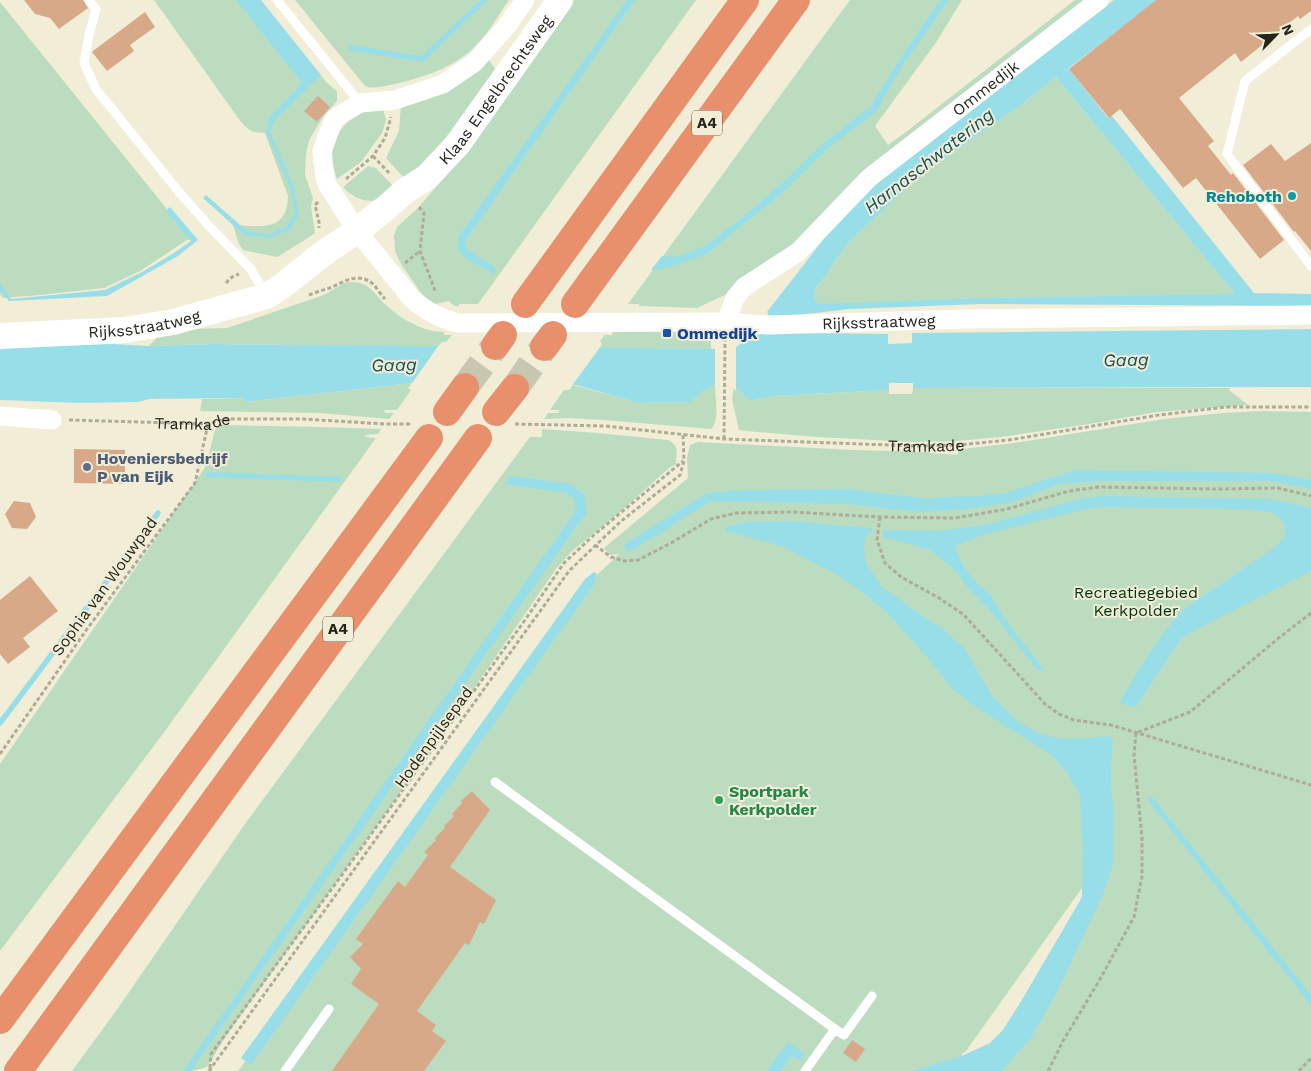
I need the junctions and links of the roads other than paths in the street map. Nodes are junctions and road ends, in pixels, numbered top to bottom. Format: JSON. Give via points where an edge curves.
{"nodes":[{"id":1,"x":89,"y":0,"type":"edge"},
{"id":2,"x":277,"y":0,"type":"edge"},
{"id":3,"x":525,"y":0,"type":"edge"},
{"id":4,"x":560,"y":0,"type":"edge"},
{"id":5,"x":745,"y":0,"type":"edge"},
{"id":6,"x":796,"y":0,"type":"edge"},
{"id":7,"x":1099,"y":0,"type":"edge"},
{"id":8,"x":1311,"y":29,"type":"edge"},
{"id":9,"x":360,"y":103,"type":"junction"},
{"id":10,"x":362,"y":237,"type":"junction"},
{"id":11,"x":1311,"y":266,"type":"edge"},
{"id":12,"x":275,"y":291,"type":"junction"},
{"id":13,"x":525,"y":304,"type":"dead end"},
{"id":14,"x":575,"y":304,"type":"dead end"},
{"id":15,"x":1311,"y":315,"type":"edge"},
{"id":16,"x":726,"y":322,"type":"junction"},
{"id":17,"x":0,"y":336,"type":"edge"},
{"id":18,"x":465,"y":387,"type":"tunnel mouth"},
{"id":19,"x":515,"y":388,"type":"tunnel mouth"},
{"id":20,"x":447,"y":412,"type":"dead end"},
{"id":21,"x":496,"y":412,"type":"dead end"},
{"id":22,"x":0,"y":416,"type":"edge"},
{"id":23,"x":52,"y":420,"type":"road end"},
{"id":24,"x":429,"y":438,"type":"dead end"},
{"id":25,"x":478,"y":438,"type":"dead end"},
{"id":26,"x":495,"y":782,"type":"dead end"},
{"id":27,"x":872,"y":996,"type":"dead end"},
{"id":28,"x":329,"y":1009,"type":"dead end"},
{"id":29,"x":0,"y":1020,"type":"edge"},
{"id":30,"x":835,"y":1029,"type":"junction"},
{"id":31,"x":18,"y":1071,"type":"edge"},
{"id":32,"x":285,"y":1071,"type":"edge"},
{"id":33,"x":805,"y":1071,"type":"edge"}],
"edges":[{"from":1,"to":12,"type":"lane","via":[[96,9],[84,64],[96,89],[208,225]]},
{"from":2,"to":9,"type":"lane"},
{"from":3,"to":9,"type":"street","name":"Klaas Engelbrechtsweg","via":[[506,28],[474,63],[443,84],[395,100]]},
{"from":4,"to":10,"type":"main road","name":"Klaas Engelbrechtsweg","via":[[458,144],[411,196],[387,207]]},
{"from":5,"to":13,"type":"highway","number":"A4"},
{"from":6,"to":14,"type":"highway","number":"A4"},
{"from":7,"to":16,"type":"street","name":"Ommedijk","via":[[869,178],[798,252],[744,287],[735,298]]},
{"from":8,"to":11,"type":"lane","via":[[1245,81],[1227,154]]},
{"from":9,"to":10,"type":"street","name":"Klaas Engelbrechtsweg","via":[[334,120],[322,151],[327,184]]},
{"from":10,"to":12,"type":"main road","name":"Rijksstraatweg","via":[[326,252]]},
{"from":10,"to":16,"type":"street","name":"Rijksstraatweg","via":[[412,299],[452,322]]},
{"from":12,"to":17,"type":"main road","name":"Rijksstraatweg","via":[[173,322],[125,330]]},
{"from":15,"to":16,"type":"street","name":"Rijksstraatweg","via":[[768,325]]},
{"from":18,"to":20,"type":"highway"},
{"from":19,"to":21,"type":"highway"},
{"from":22,"to":23,"type":"street"},
{"from":24,"to":29,"type":"highway","number":"A4"},
{"from":25,"to":31,"type":"highway","number":"A4"},
{"from":26,"to":30,"type":"lane"},
{"from":27,"to":30,"type":"lane","via":[[844,1035]]},
{"from":28,"to":32,"type":"lane"},
{"from":30,"to":33,"type":"lane"}]}
